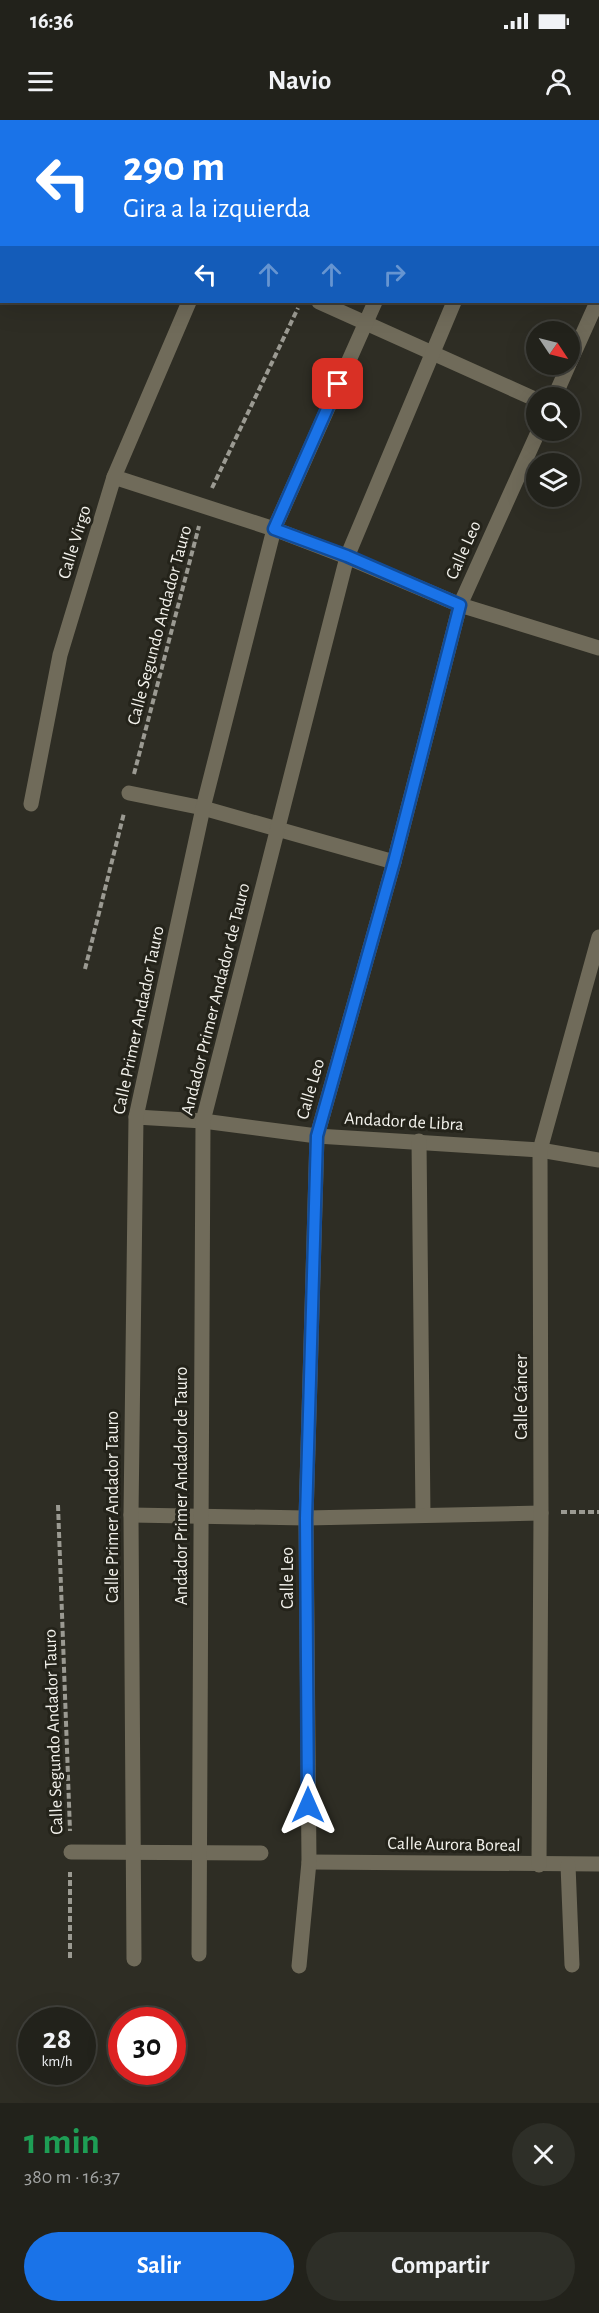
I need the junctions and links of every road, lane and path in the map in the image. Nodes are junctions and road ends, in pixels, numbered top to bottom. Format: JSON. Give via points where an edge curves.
{"nodes":[{"id":1,"x":189,"y":303,"type":"edge"},
{"id":2,"x":301,"y":303,"type":"edge"},
{"id":3,"x":321,"y":303,"type":"edge"},
{"id":4,"x":375,"y":303,"type":"edge"},
{"id":5,"x":454,"y":303,"type":"edge"},
{"id":6,"x":596,"y":303,"type":"edge"},
{"id":7,"x":366,"y":322,"type":"junction"},
{"id":8,"x":580,"y":339,"type":"edge"},
{"id":9,"x":431,"y":353,"type":"junction"},
{"id":10,"x":526,"y":395,"type":"edge"},
{"id":11,"x":534,"y":441,"type":"edge"},
{"id":12,"x":114,"y":477,"type":"junction"},
{"id":13,"x":204,"y":506,"type":"junction"},
{"id":14,"x":274,"y":529,"type":"junction"},
{"id":15,"x":347,"y":556,"type":"junction"},
{"id":16,"x":460,"y":605,"type":"junction"},
{"id":17,"x":599,"y":648,"type":"edge"},
{"id":18,"x":129,"y":793,"type":"junction"},
{"id":19,"x":31,"y":804,"type":"dead end"},
{"id":20,"x":202,"y":808,"type":"junction"},
{"id":21,"x":278,"y":830,"type":"junction"},
{"id":22,"x":394,"y":862,"type":"junction"},
{"id":23,"x":599,"y":937,"type":"edge"},
{"id":24,"x":85,"y":969,"type":"dead end"},
{"id":25,"x":136,"y":1117,"type":"junction"},
{"id":26,"x":203,"y":1120,"type":"junction"},
{"id":27,"x":317,"y":1136,"type":"junction"},
{"id":28,"x":419,"y":1141,"type":"junction"},
{"id":29,"x":540,"y":1150,"type":"junction"},
{"id":30,"x":599,"y":1160,"type":"edge"},
{"id":31,"x":58,"y":1505,"type":"dead end"},
{"id":32,"x":599,"y":1512,"type":"edge"},
{"id":33,"x":541,"y":1513,"type":"junction"},
{"id":34,"x":131,"y":1515,"type":"junction"},
{"id":35,"x":423,"y":1515,"type":"junction"},
{"id":36,"x":201,"y":1518,"type":"junction"},
{"id":37,"x":306,"y":1518,"type":"junction"},
{"id":38,"x":71,"y":1852,"type":"junction"},
{"id":39,"x":198,"y":1852,"type":"junction"},
{"id":40,"x":135,"y":1853,"type":"junction"},
{"id":41,"x":261,"y":1853,"type":"dead end"},
{"id":42,"x":309,"y":1862,"type":"junction"},
{"id":43,"x":599,"y":1864,"type":"edge"},
{"id":44,"x":539,"y":1865,"type":"junction"},
{"id":45,"x":567,"y":1865,"type":"junction"},
{"id":46,"x":199,"y":1954,"type":"dead end"},
{"id":47,"x":70,"y":1958,"type":"dead end"},
{"id":48,"x":134,"y":1959,"type":"dead end"},
{"id":49,"x":572,"y":1965,"type":"dead end"},
{"id":50,"x":299,"y":1966,"type":"dead end"}],
"edges":[{"from":1,"to":12,"type":"street","name":"Calle Virgo"},
{"from":2,"to":13,"type":"path","name":"Calle Segundo Andador Tauro"},
{"from":3,"to":7,"type":"street"},
{"from":4,"to":7,"type":"street","name":"Calle Primer Andador Tauro"},
{"from":5,"to":9,"type":"street","name":"Andador Primer Andador de Tauro"},
{"from":6,"to":8,"type":"street"},
{"from":7,"to":9,"type":"street"},
{"from":7,"to":14,"type":"street","name":"Calle Primer Andador Tauro"},
{"from":9,"to":10,"type":"street"},
{"from":9,"to":15,"type":"street","name":"Andador Primer Andador de Tauro"},
{"from":11,"to":16,"type":"street","name":"Calle Leo"},
{"from":12,"to":13,"type":"street"},
{"from":12,"to":19,"type":"street","name":"Calle Virgo","via":[[60,655]]},
{"from":13,"to":14,"type":"street"},
{"from":13,"to":18,"type":"path","name":"Calle Segundo Andador Tauro"},
{"from":14,"to":15,"type":"street"},
{"from":14,"to":20,"type":"street","name":"Calle Primer Andador Tauro"},
{"from":15,"to":16,"type":"street"},
{"from":15,"to":21,"type":"street","name":"Andador Primer Andador de Tauro"},
{"from":16,"to":17,"type":"street"},
{"from":16,"to":22,"type":"street","name":"Calle Leo"},
{"from":18,"to":20,"type":"street"},
{"from":18,"to":24,"type":"path","name":"Calle Segundo Andador Tauro"},
{"from":20,"to":21,"type":"street"},
{"from":20,"to":25,"type":"street","name":"Calle Primer Andador Tauro"},
{"from":21,"to":22,"type":"street"},
{"from":21,"to":26,"type":"street","name":"Andador Primer Andador de Tauro"},
{"from":22,"to":27,"type":"street","name":"Calle Leo"},
{"from":23,"to":29,"type":"street","name":"Calle Cáncer"},
{"from":25,"to":26,"type":"street","name":"Andador de Libra"},
{"from":25,"to":34,"type":"street","name":"Calle Primer Andador Tauro"},
{"from":26,"to":27,"type":"street","name":"Andador de Libra"},
{"from":26,"to":36,"type":"street","name":"Andador Primer Andador de Tauro"},
{"from":27,"to":28,"type":"street","name":"Andador de Libra"},
{"from":27,"to":37,"type":"street","name":"Calle Leo"},
{"from":28,"to":29,"type":"street","name":"Andador de Libra"},
{"from":28,"to":35,"type":"street"},
{"from":29,"to":30,"type":"street","name":"Andador de Libra"},
{"from":29,"to":33,"type":"street","name":"Calle Cáncer"},
{"from":31,"to":38,"type":"path","name":"Calle Segundo Andador Tauro"},
{"from":32,"to":33,"type":"path"},
{"from":33,"to":35,"type":"street"},
{"from":33,"to":44,"type":"street","name":"Calle Cáncer"},
{"from":34,"to":36,"type":"street"},
{"from":34,"to":40,"type":"street","name":"Calle Primer Andador Tauro"},
{"from":35,"to":37,"type":"street"},
{"from":36,"to":37,"type":"street"},
{"from":36,"to":39,"type":"street","name":"Andador Primer Andador de Tauro"},
{"from":37,"to":42,"type":"street","name":"Calle Leo"},
{"from":38,"to":40,"type":"street"},
{"from":38,"to":47,"type":"path","name":"Calle Segundo Andador Tauro"},
{"from":39,"to":40,"type":"street"},
{"from":39,"to":41,"type":"street"},
{"from":39,"to":46,"type":"street","name":"Andador Primer Andador de Tauro"},
{"from":40,"to":48,"type":"street","name":"Calle Primer Andador Tauro"},
{"from":42,"to":44,"type":"street","name":"Calle Aurora Boreal"},
{"from":42,"to":50,"type":"street","name":"Calle Leo"},
{"from":43,"to":45,"type":"street","name":"Calle Aurora Boreal"},
{"from":44,"to":45,"type":"street","name":"Calle Aurora Boreal"},
{"from":45,"to":49,"type":"street"}]}
